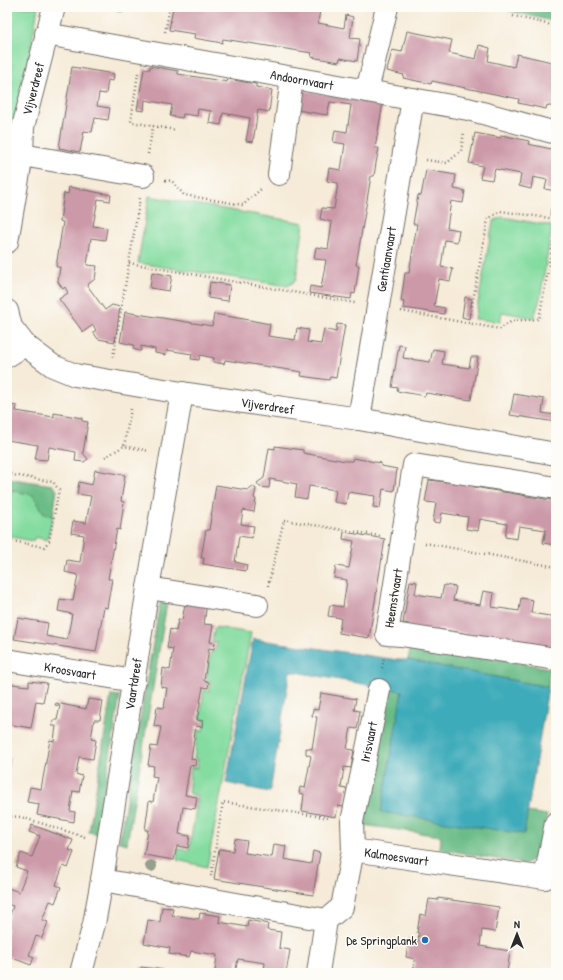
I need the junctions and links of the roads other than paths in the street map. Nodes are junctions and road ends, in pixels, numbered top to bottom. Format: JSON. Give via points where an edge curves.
{"nodes":[{"id":1,"x":54,"y":7,"type":"edge"},
{"id":2,"x":387,"y":7,"type":"edge"},
{"id":3,"x":46,"y":34,"type":"junction"},
{"id":4,"x":292,"y":78,"type":"junction"},
{"id":5,"x":367,"y":91,"type":"junction"},
{"id":6,"x":413,"y":99,"type":"junction"},
{"id":7,"x":556,"y":133,"type":"edge"},
{"id":8,"x":22,"y":155,"type":"junction"},
{"id":9,"x":278,"y":174,"type":"road end"},
{"id":10,"x":143,"y":176,"type":"road end"},
{"id":11,"x":7,"y":242,"type":"edge"},
{"id":12,"x":7,"y":311,"type":"edge"},
{"id":13,"x":16,"y":350,"type":"edge"},
{"id":14,"x":182,"y":393,"type":"junction"},
{"id":15,"x":359,"y":419,"type":"junction"},
{"id":16,"x":556,"y":454,"type":"edge"},
{"id":17,"x":556,"y":488,"type":"edge"},
{"id":18,"x":148,"y":588,"type":"junction"},
{"id":19,"x":256,"y":605,"type":"road end"},
{"id":20,"x":556,"y":659,"type":"edge"},
{"id":21,"x":7,"y":660,"type":"edge"},
{"id":22,"x":134,"y":681,"type":"junction"},
{"id":23,"x":379,"y":690,"type":"road end"},
{"id":24,"x":556,"y":823,"type":"edge"},
{"id":25,"x":353,"y":850,"type":"junction"},
{"id":26,"x":102,"y":880,"type":"junction"},
{"id":27,"x":326,"y":920,"type":"junction"},
{"id":28,"x":81,"y":973,"type":"edge"},
{"id":29,"x":318,"y":973,"type":"edge"}],
"edges":[{"from":1,"to":3,"type":"street","name":"Vijverdreef"},
{"from":2,"to":5,"type":"street"},
{"from":3,"to":4,"type":"street","name":"Andoornvaart"},
{"from":3,"to":8,"type":"street","name":"Vijverdreef","via":[[23,127]]},
{"from":4,"to":5,"type":"street","name":"Andoornvaart"},
{"from":4,"to":9,"type":"street"},
{"from":5,"to":6,"type":"street","name":"Andoornvaart"},
{"from":6,"to":7,"type":"street","name":"Andoornvaart","via":[[468,109]]},
{"from":6,"to":15,"type":"street","name":"Gentiaanvaart"},
{"from":8,"to":10,"type":"street"},
{"from":8,"to":11,"type":"street","name":"Vijverdreef"},
{"from":12,"to":13,"type":"street","name":"Vijverdreef"},
{"from":13,"to":14,"type":"street","name":"Vijverdreef","via":[[75,374]]},
{"from":14,"to":15,"type":"street","name":"Vijverdreef"},
{"from":14,"to":18,"type":"street","name":"Vaartdreef"},
{"from":15,"to":16,"type":"street","name":"Vijverdreef"},
{"from":17,"to":20,"type":"street","name":"Heemstvaart","via":[[414,465],[387,634]]},
{"from":18,"to":19,"type":"street"},
{"from":18,"to":22,"type":"street","name":"Vaartdreef"},
{"from":21,"to":22,"type":"street","name":"Kroosvaart"},
{"from":22,"to":26,"type":"street","name":"Vaartdreef"},
{"from":23,"to":25,"type":"street","name":"Irisvaart","via":[[352,822]]},
{"from":24,"to":25,"type":"street","name":"Kalmoesvaart","via":[[545,878]]},
{"from":25,"to":27,"type":"street","name":"Kalmoesvaart","via":[[342,907]]},
{"from":26,"to":27,"type":"street"},
{"from":26,"to":28,"type":"street","name":"Vaartdreef"},
{"from":27,"to":29,"type":"street"}]}
